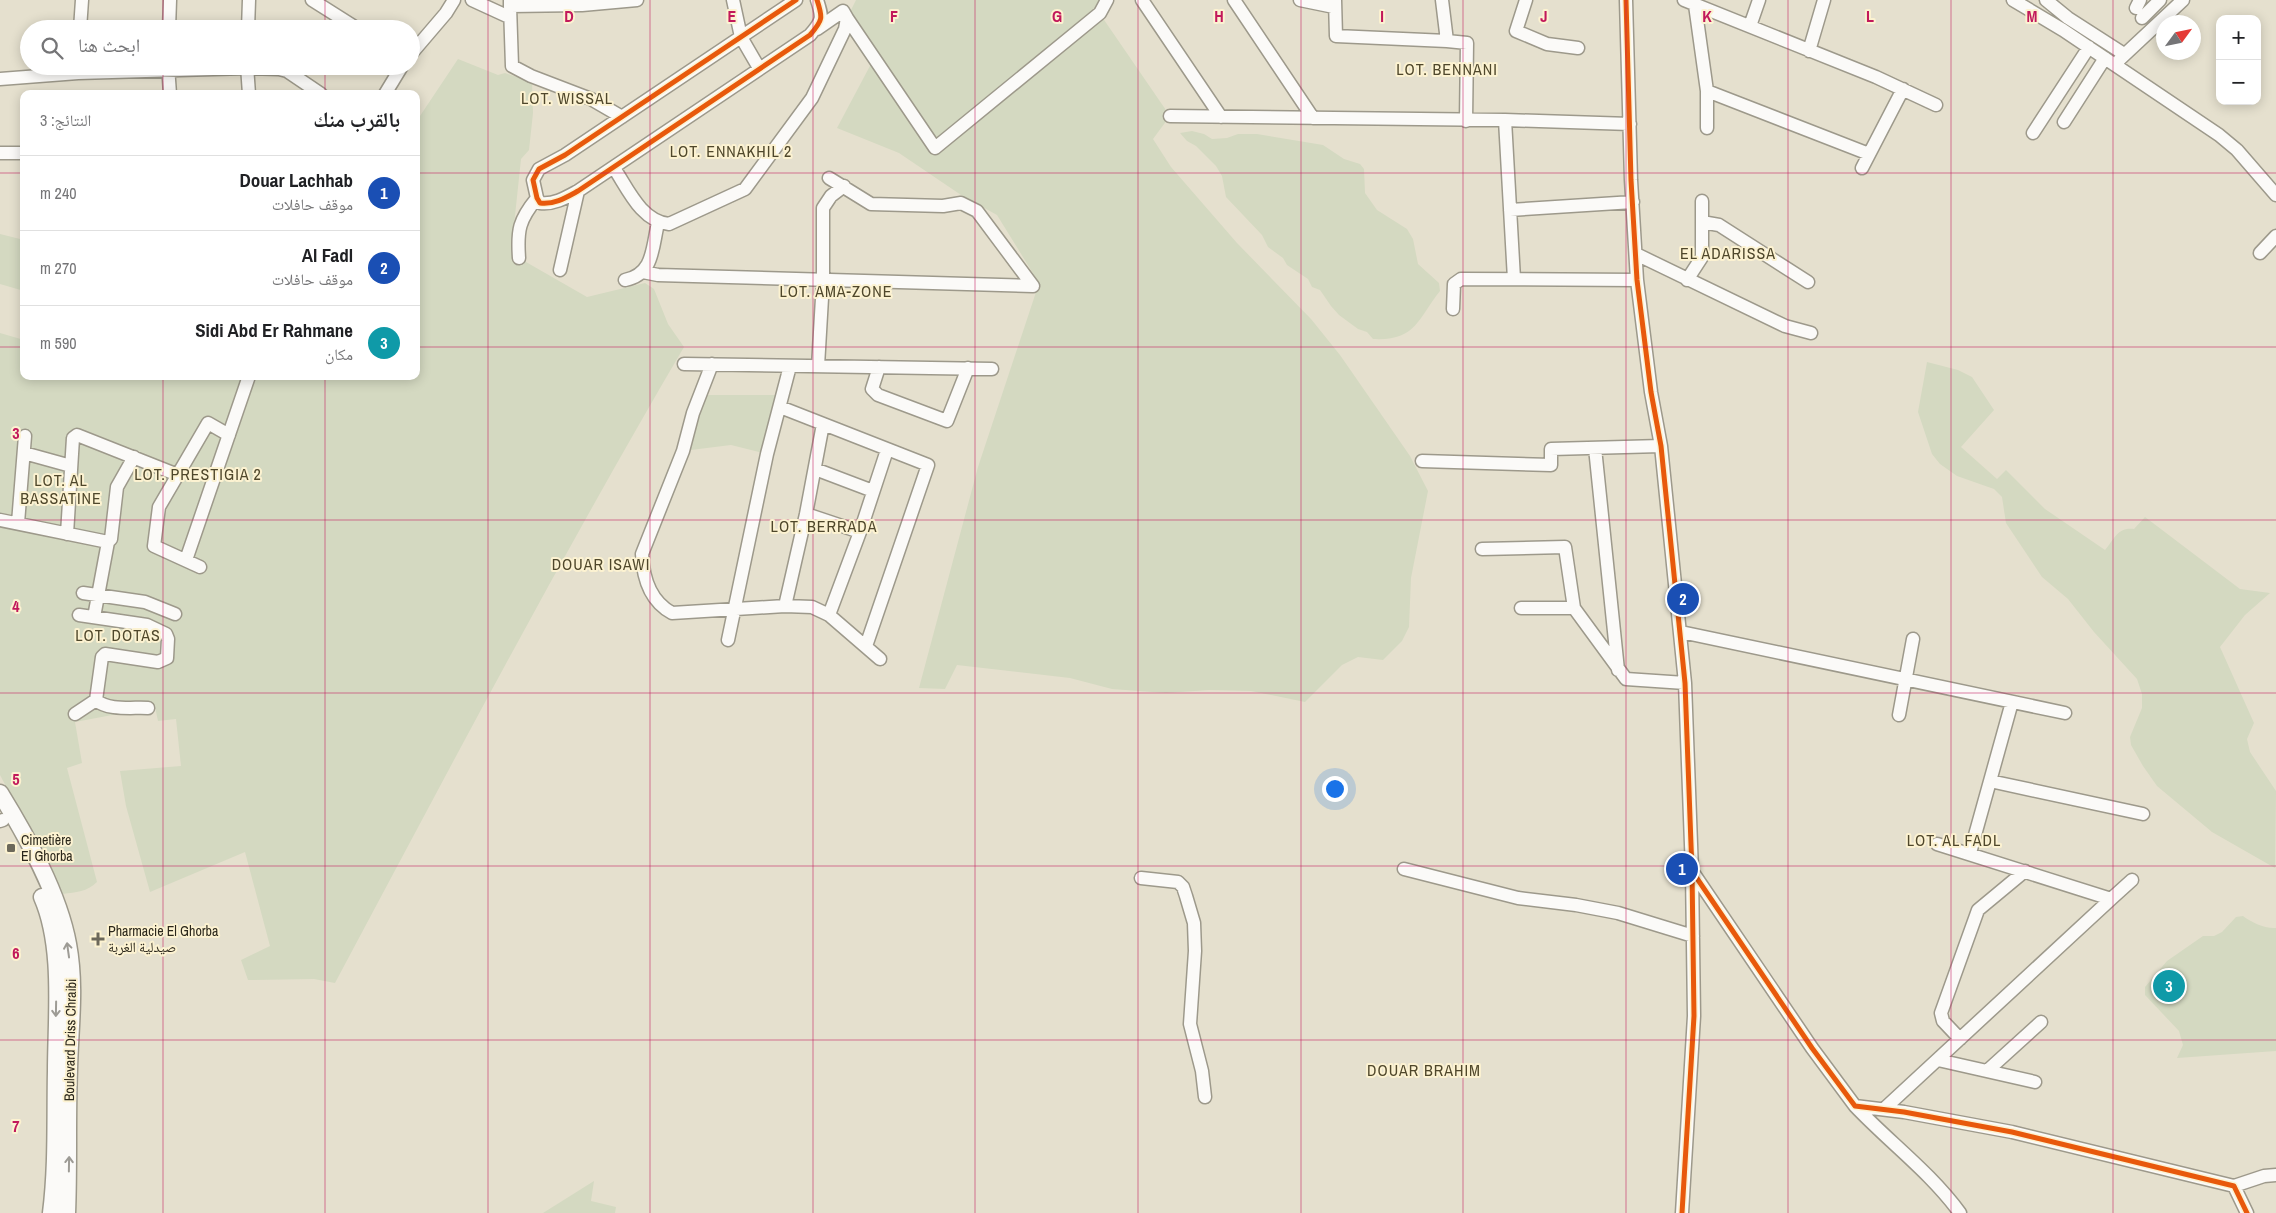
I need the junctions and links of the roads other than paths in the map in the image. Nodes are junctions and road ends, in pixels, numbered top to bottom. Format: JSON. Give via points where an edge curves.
{"nodes":[{"id":1,"x":82,"y":0,"type":"edge"},
{"id":2,"x":170,"y":0,"type":"edge"},
{"id":3,"x":249,"y":0,"type":"edge"},
{"id":4,"x":312,"y":0,"type":"edge"},
{"id":5,"x":454,"y":0,"type":"edge"},
{"id":6,"x":472,"y":0,"type":"edge"},
{"id":7,"x":637,"y":0,"type":"edge"},
{"id":8,"x":733,"y":0,"type":"edge"},
{"id":9,"x":796,"y":0,"type":"edge"},
{"id":10,"x":817,"y":0,"type":"edge"},
{"id":11,"x":1107,"y":0,"type":"edge"},
{"id":12,"x":1142,"y":0,"type":"edge"},
{"id":13,"x":1234,"y":0,"type":"edge"},
{"id":14,"x":1300,"y":0,"type":"edge"},
{"id":15,"x":1442,"y":0,"type":"edge"},
{"id":16,"x":1526,"y":0,"type":"edge"},
{"id":17,"x":1626,"y":0,"type":"edge"},
{"id":18,"x":1759,"y":0,"type":"edge"},
{"id":19,"x":1824,"y":0,"type":"edge"},
{"id":20,"x":2013,"y":0,"type":"edge"},
{"id":21,"x":2046,"y":0,"type":"edge"},
{"id":22,"x":2160,"y":0,"type":"edge"},
{"id":23,"x":2183,"y":0,"type":"edge"},
{"id":24,"x":1689,"y":2,"type":"edge"},
{"id":25,"x":582,"y":3,"type":"edge"},
{"id":26,"x":1335,"y":4,"type":"edge"},
{"id":27,"x":2030,"y":4,"type":"edge"},
{"id":28,"x":510,"y":8,"type":"edge"},
{"id":29,"x":2139,"y":9,"type":"edge"},
{"id":30,"x":845,"y":15,"type":"junction"},
{"id":31,"x":81,"y":20,"type":"edge"},
{"id":32,"x":170,"y":20,"type":"edge"},
{"id":33,"x":248,"y":20,"type":"edge"},
{"id":34,"x":344,"y":20,"type":"edge"},
{"id":35,"x":1750,"y":26,"type":"junction"},
{"id":36,"x":810,"y":35,"type":"junction"},
{"id":37,"x":741,"y":37,"type":"junction"},
{"id":38,"x":1447,"y":40,"type":"junction"},
{"id":39,"x":420,"y":43,"type":"edge"},
{"id":40,"x":2089,"y":47,"type":"junction"},
{"id":41,"x":1578,"y":48,"type":"dead end"},
{"id":42,"x":1809,"y":51,"type":"junction"},
{"id":43,"x":2124,"y":54,"type":"junction"},
{"id":44,"x":2110,"y":61,"type":"junction"},
{"id":45,"x":759,"y":68,"type":"junction"},
{"id":46,"x":35,"y":75,"type":"edge"},
{"id":47,"x":168,"y":75,"type":"edge"},
{"id":48,"x":248,"y":75,"type":"edge"},
{"id":49,"x":293,"y":75,"type":"edge"},
{"id":50,"x":397,"y":75,"type":"edge"},
{"id":51,"x":0,"y":79,"type":"edge"},
{"id":52,"x":1903,"y":89,"type":"junction"},
{"id":53,"x":170,"y":90,"type":"edge"},
{"id":54,"x":249,"y":90,"type":"edge"},
{"id":55,"x":316,"y":90,"type":"edge"},
{"id":56,"x":388,"y":90,"type":"edge"},
{"id":57,"x":1706,"y":91,"type":"junction"},
{"id":58,"x":1936,"y":105,"type":"dead end"},
{"id":59,"x":1170,"y":116,"type":"dead end"},
{"id":60,"x":622,"y":117,"type":"junction"},
{"id":61,"x":1222,"y":117,"type":"junction"},
{"id":62,"x":1313,"y":118,"type":"junction"},
{"id":63,"x":1505,"y":120,"type":"junction"},
{"id":64,"x":1466,"y":121,"type":"junction"},
{"id":65,"x":2064,"y":122,"type":"dead end"},
{"id":66,"x":1630,"y":124,"type":"junction"},
{"id":67,"x":1707,"y":128,"type":"dead end"},
{"id":68,"x":2033,"y":133,"type":"dead end"},
{"id":69,"x":20,"y":152,"type":"edge"},
{"id":70,"x":0,"y":153,"type":"edge"},
{"id":71,"x":1869,"y":154,"type":"junction"},
{"id":72,"x":614,"y":168,"type":"junction"},
{"id":73,"x":1862,"y":168,"type":"dead end"},
{"id":74,"x":829,"y":178,"type":"dead end"},
{"id":75,"x":844,"y":186,"type":"junction"},
{"id":76,"x":578,"y":191,"type":"junction"},
{"id":77,"x":2276,"y":195,"type":"edge"},
{"id":78,"x":537,"y":198,"type":"junction"},
{"id":79,"x":1702,"y":201,"type":"dead end"},
{"id":80,"x":1633,"y":202,"type":"junction"},
{"id":81,"x":1510,"y":210,"type":"junction"},
{"id":82,"x":1702,"y":222,"type":"junction"},
{"id":83,"x":658,"y":223,"type":"junction"},
{"id":84,"x":2276,"y":236,"type":"edge"},
{"id":85,"x":2260,"y":253,"type":"dead end"},
{"id":86,"x":1636,"y":254,"type":"junction"},
{"id":87,"x":519,"y":258,"type":"dead end"},
{"id":88,"x":560,"y":270,"type":"dead end"},
{"id":89,"x":644,"y":272,"type":"junction"},
{"id":90,"x":1514,"y":279,"type":"junction"},
{"id":91,"x":625,"y":280,"type":"dead end"},
{"id":92,"x":1637,"y":280,"type":"junction"},
{"id":93,"x":1687,"y":280,"type":"junction"},
{"id":94,"x":823,"y":281,"type":"junction"},
{"id":95,"x":1808,"y":282,"type":"dead end"},
{"id":96,"x":1453,"y":309,"type":"dead end"},
{"id":97,"x":1811,"y":333,"type":"dead end"},
{"id":98,"x":684,"y":364,"type":"dead end"},
{"id":99,"x":712,"y":364,"type":"junction"},
{"id":100,"x":790,"y":366,"type":"junction"},
{"id":101,"x":818,"y":366,"type":"junction"},
{"id":102,"x":879,"y":367,"type":"junction"},
{"id":103,"x":968,"y":368,"type":"junction"},
{"id":104,"x":992,"y":369,"type":"dead end"},
{"id":105,"x":248,"y":380,"type":"edge"},
{"id":106,"x":780,"y":407,"type":"junction"},
{"id":107,"x":823,"y":424,"type":"junction"},
{"id":108,"x":229,"y":435,"type":"junction"},
{"id":109,"x":25,"y":436,"type":"dead end"},
{"id":110,"x":1661,"y":446,"type":"junction"},
{"id":111,"x":1595,"y":448,"type":"junction"},
{"id":112,"x":887,"y":450,"type":"junction"},
{"id":113,"x":24,"y":453,"type":"junction"},
{"id":114,"x":134,"y":457,"type":"junction"},
{"id":115,"x":1422,"y":461,"type":"dead end"},
{"id":116,"x":71,"y":466,"type":"junction"},
{"id":117,"x":815,"y":469,"type":"junction"},
{"id":118,"x":178,"y":475,"type":"junction"},
{"id":119,"x":873,"y":491,"type":"junction"},
{"id":120,"x":806,"y":514,"type":"junction"},
{"id":121,"x":0,"y":520,"type":"edge"},
{"id":122,"x":18,"y":523,"type":"junction"},
{"id":123,"x":860,"y":532,"type":"junction"},
{"id":124,"x":67,"y":534,"type":"junction"},
{"id":125,"x":108,"y":542,"type":"junction"},
{"id":126,"x":1482,"y":549,"type":"dead end"},
{"id":127,"x":186,"y":560,"type":"junction"},
{"id":128,"x":200,"y":567,"type":"dead end"},
{"id":129,"x":83,"y":593,"type":"dead end"},
{"id":130,"x":98,"y":596,"type":"junction"},
{"id":131,"x":785,"y":606,"type":"junction"},
{"id":132,"x":1521,"y":608,"type":"dead end"},
{"id":133,"x":1574,"y":608,"type":"junction"},
{"id":134,"x":734,"y":609,"type":"junction"},
{"id":135,"x":175,"y":614,"type":"dead end"},
{"id":136,"x":79,"y":615,"type":"dead end"},
{"id":137,"x":829,"y":615,"type":"junction"},
{"id":138,"x":94,"y":618,"type":"junction"},
{"id":139,"x":1681,"y":632,"type":"junction"},
{"id":140,"x":1913,"y":639,"type":"dead end"},
{"id":141,"x":728,"y":640,"type":"dead end"},
{"id":142,"x":866,"y":646,"type":"junction"},
{"id":143,"x":880,"y":659,"type":"dead end"},
{"id":144,"x":1618,"y":670,"type":"junction"},
{"id":145,"x":1905,"y":680,"type":"junction"},
{"id":146,"x":1685,"y":683,"type":"junction"},
{"id":147,"x":96,"y":700,"type":"junction"},
{"id":148,"x":2012,"y":702,"type":"junction"},
{"id":149,"x":148,"y":708,"type":"dead end"},
{"id":150,"x":2065,"y":713,"type":"dead end"},
{"id":151,"x":74,"y":714,"type":"dead end"},
{"id":152,"x":1899,"y":715,"type":"dead end"},
{"id":153,"x":1990,"y":781,"type":"junction"},
{"id":154,"x":0,"y":793,"type":"edge"},
{"id":155,"x":2143,"y":814,"type":"dead end"},
{"id":156,"x":1,"y":819,"type":"edge"},
{"id":157,"x":1938,"y":844,"type":"dead end"},
{"id":158,"x":1970,"y":853,"type":"junction"},
{"id":159,"x":1404,"y":869,"type":"dead end"},
{"id":160,"x":1692,"y":871,"type":"junction"},
{"id":161,"x":2025,"y":871,"type":"junction"},
{"id":162,"x":1141,"y":878,"type":"dead end"},
{"id":163,"x":2132,"y":880,"type":"dead end"},
{"id":164,"x":2112,"y":899,"type":"junction"},
{"id":165,"x":1693,"y":936,"type":"junction"},
{"id":166,"x":2041,"y":1022,"type":"dead end"},
{"id":167,"x":1960,"y":1039,"type":"junction"},
{"id":168,"x":1938,"y":1060,"type":"junction"},
{"id":169,"x":1987,"y":1071,"type":"junction"},
{"id":170,"x":2035,"y":1082,"type":"dead end"},
{"id":171,"x":1204,"y":1097,"type":"dead end"},
{"id":172,"x":1855,"y":1106,"type":"junction"},
{"id":173,"x":1884,"y":1109,"type":"junction"},
{"id":174,"x":2276,"y":1175,"type":"edge"},
{"id":175,"x":2234,"y":1186,"type":"junction"},
{"id":176,"x":61,"y":1193,"type":"junction"},
{"id":177,"x":52,"y":1213,"type":"edge"},
{"id":178,"x":67,"y":1213,"type":"edge"},
{"id":179,"x":1682,"y":1213,"type":"edge"},
{"id":180,"x":1960,"y":1213,"type":"edge"},
{"id":181,"x":2247,"y":1213,"type":"edge"}],
"edges":[{"from":1,"to":31,"type":"street"},
{"from":2,"to":32,"type":"street"},
{"from":3,"to":33,"type":"street"},
{"from":4,"to":34,"type":"street"},
{"from":5,"to":39,"type":"street"},
{"from":6,"to":28,"type":"street"},
{"from":7,"to":25,"type":"street"},
{"from":8,"to":37,"type":"street"},
{"from":9,"to":37,"type":"street"},
{"from":10,"to":36,"type":"street","via":[[821,20]]},
{"from":11,"to":30,"type":"street","via":[[1100,13],[935,148]]},
{"from":12,"to":61,"type":"street"},
{"from":13,"to":62,"type":"street"},
{"from":14,"to":26,"type":"street"},
{"from":15,"to":38,"type":"street"},
{"from":16,"to":41,"type":"street","via":[[1516,31],[1547,44]]},
{"from":17,"to":66,"type":"street"},
{"from":18,"to":35,"type":"street"},
{"from":19,"to":42,"type":"street"},
{"from":20,"to":27,"type":"street"},
{"from":21,"to":43,"type":"street"},
{"from":22,"to":29,"type":"street"},
{"from":23,"to":43,"type":"street"},
{"from":24,"to":35,"type":"street"},
{"from":24,"to":57,"type":"street"},
{"from":25,"to":28,"type":"street"},
{"from":26,"to":38,"type":"street","via":[[1336,36]]},
{"from":27,"to":40,"type":"street"},
{"from":28,"to":60,"type":"street","via":[[512,66],[591,99]]},
{"from":30,"to":36,"type":"street"},
{"from":30,"to":83,"type":"street","via":[[845,29],[812,98],[745,189],[669,224]]},
{"from":35,"to":42,"type":"street"},
{"from":36,"to":45,"type":"street"},
{"from":37,"to":45,"type":"street"},
{"from":37,"to":60,"type":"street"},
{"from":38,"to":64,"type":"street","via":[[1467,43]]},
{"from":40,"to":44,"type":"street"},
{"from":40,"to":68,"type":"street"},
{"from":42,"to":52,"type":"street"},
{"from":43,"to":44,"type":"street"},
{"from":44,"to":65,"type":"street"},
{"from":44,"to":77,"type":"street","via":[[2226,139]]},
{"from":45,"to":72,"type":"street"},
{"from":46,"to":51,"type":"street"},
{"from":47,"to":53,"type":"street"},
{"from":48,"to":54,"type":"street"},
{"from":49,"to":55,"type":"street"},
{"from":50,"to":56,"type":"street"},
{"from":52,"to":58,"type":"street"},
{"from":52,"to":71,"type":"street"},
{"from":57,"to":67,"type":"street"},
{"from":57,"to":71,"type":"street"},
{"from":59,"to":61,"type":"street"},
{"from":60,"to":78,"type":"street","via":[[539,169],[533,180]]},
{"from":61,"to":62,"type":"street"},
{"from":62,"to":64,"type":"street"},
{"from":63,"to":64,"type":"street"},
{"from":63,"to":66,"type":"street"},
{"from":63,"to":81,"type":"street"},
{"from":66,"to":80,"type":"street"},
{"from":69,"to":70,"type":"street"},
{"from":71,"to":73,"type":"street"},
{"from":72,"to":76,"type":"street"},
{"from":72,"to":83,"type":"street","via":[[647,217]]},
{"from":74,"to":75,"type":"street"},
{"from":75,"to":94,"type":"street","via":[[823,208]]},
{"from":75,"to":94,"type":"street","via":[[871,204],[943,206],[961,203],[977,211],[1033,286]]},
{"from":76,"to":78,"type":"street","via":[[547,204],[540,203]]},
{"from":76,"to":88,"type":"street"},
{"from":78,"to":87,"type":"street","via":[[524,214],[518,236]]},
{"from":79,"to":82,"type":"street"},
{"from":80,"to":81,"type":"street"},
{"from":80,"to":86,"type":"street"},
{"from":81,"to":90,"type":"street"},
{"from":82,"to":93,"type":"street","via":[[1702,257]]},
{"from":82,"to":95,"type":"street","via":[[1719,225]]},
{"from":83,"to":89,"type":"street"},
{"from":84,"to":85,"type":"street"},
{"from":86,"to":92,"type":"street"},
{"from":86,"to":93,"type":"street"},
{"from":89,"to":91,"type":"street"},
{"from":89,"to":94,"type":"street"},
{"from":90,"to":92,"type":"street"},
{"from":90,"to":96,"type":"street","via":[[1462,279],[1454,284]]},
{"from":92,"to":110,"type":"street"},
{"from":93,"to":97,"type":"street","via":[[1785,326]]},
{"from":94,"to":101,"type":"street"},
{"from":98,"to":99,"type":"street"},
{"from":99,"to":100,"type":"street"},
{"from":99,"to":134,"type":"street","via":[[693,413],[684,451],[642,554],[642,571],[648,589],[660,606],[672,613]]},
{"from":100,"to":101,"type":"street"},
{"from":100,"to":106,"type":"street"},
{"from":101,"to":102,"type":"street"},
{"from":102,"to":103,"type":"street"},
{"from":102,"to":103,"type":"street","via":[[872,388],[878,395],[947,421]]},
{"from":103,"to":104,"type":"street"},
{"from":105,"to":108,"type":"street"},
{"from":106,"to":107,"type":"street"},
{"from":106,"to":134,"type":"street"},
{"from":107,"to":112,"type":"street"},
{"from":107,"to":117,"type":"street"},
{"from":108,"to":118,"type":"street","via":[[208,423]]},
{"from":108,"to":127,"type":"street"},
{"from":109,"to":113,"type":"street"},
{"from":110,"to":111,"type":"street"},
{"from":110,"to":139,"type":"street"},
{"from":111,"to":115,"type":"street","via":[[1551,448],[1551,465]]},
{"from":111,"to":144,"type":"street"},
{"from":112,"to":119,"type":"street"},
{"from":112,"to":142,"type":"street","via":[[928,465]]},
{"from":113,"to":116,"type":"street"},
{"from":113,"to":122,"type":"street"},
{"from":114,"to":116,"type":"street","via":[[77,435],[73,438]]},
{"from":114,"to":118,"type":"street"},
{"from":114,"to":125,"type":"street","via":[[117,487]]},
{"from":116,"to":124,"type":"street"},
{"from":117,"to":119,"type":"street"},
{"from":117,"to":120,"type":"street"},
{"from":118,"to":127,"type":"street","via":[[159,507],[154,546]]},
{"from":119,"to":123,"type":"street"},
{"from":120,"to":123,"type":"street"},
{"from":120,"to":131,"type":"street"},
{"from":121,"to":122,"type":"street"},
{"from":122,"to":124,"type":"street"},
{"from":123,"to":137,"type":"street"},
{"from":124,"to":125,"type":"street"},
{"from":125,"to":130,"type":"street"},
{"from":126,"to":133,"type":"street","via":[[1565,547]]},
{"from":127,"to":128,"type":"street"},
{"from":129,"to":130,"type":"street"},
{"from":130,"to":135,"type":"street","via":[[146,602]]},
{"from":130,"to":138,"type":"street"},
{"from":131,"to":134,"type":"street"},
{"from":131,"to":137,"type":"street","via":[[812,607]]},
{"from":132,"to":133,"type":"street"},
{"from":133,"to":144,"type":"street"},
{"from":134,"to":141,"type":"street"},
{"from":136,"to":138,"type":"street"},
{"from":137,"to":142,"type":"street"},
{"from":138,"to":147,"type":"street","via":[[147,625],[166,634],[168,639],[167,658],[158,662],[105,654]]},
{"from":139,"to":145,"type":"street"},
{"from":139,"to":146,"type":"street"},
{"from":140,"to":145,"type":"street"},
{"from":142,"to":143,"type":"street"},
{"from":144,"to":146,"type":"street","via":[[1626,679]]},
{"from":145,"to":148,"type":"street"},
{"from":145,"to":152,"type":"street"},
{"from":146,"to":160,"type":"street"},
{"from":147,"to":149,"type":"street","via":[[108,706]]},
{"from":147,"to":151,"type":"street"},
{"from":148,"to":150,"type":"street"},
{"from":148,"to":153,"type":"street"},
{"from":153,"to":155,"type":"street"},
{"from":153,"to":158,"type":"street"},
{"from":176,"to":154,"type":"main road","name":"Boulevard Driss Chraibi","one_way":true,"via":[[73,1002],[68,945],[47,883]]},
{"from":156,"to":176,"type":"main road","name":"Boulevard Driss Chraibi","one_way":true,"via":[[44,901],[52,931],[56,959]]},
{"from":157,"to":158,"type":"street"},
{"from":158,"to":161,"type":"street"},
{"from":159,"to":165,"type":"street","via":[[1518,898],[1618,913]]},
{"from":160,"to":165,"type":"street"},
{"from":160,"to":172,"type":"street"},
{"from":161,"to":164,"type":"street"},
{"from":161,"to":167,"type":"street","via":[[1978,910],[1941,1013],[1943,1021]]},
{"from":162,"to":171,"type":"street","via":[[1178,882],[1183,887],[1194,923],[1190,1024],[1202,1072]]},
{"from":163,"to":164,"type":"street"},
{"from":164,"to":167,"type":"street"},
{"from":165,"to":179,"type":"street","via":[[1694,1016]]},
{"from":166,"to":169,"type":"street"},
{"from":167,"to":168,"type":"street"},
{"from":168,"to":169,"type":"street"},
{"from":168,"to":173,"type":"street"},
{"from":169,"to":170,"type":"street"},
{"from":172,"to":173,"type":"street"},
{"from":172,"to":180,"type":"street","via":[[1926,1173]]},
{"from":173,"to":175,"type":"street","via":[[2012,1132]]},
{"from":174,"to":175,"type":"street"},
{"from":175,"to":181,"type":"street"},
{"from":176,"to":177,"type":"main road","name":"Boulevard Driss Chraibi"},
{"from":176,"to":178,"type":"main road","name":"Boulevard Driss Chraibi"}]}
